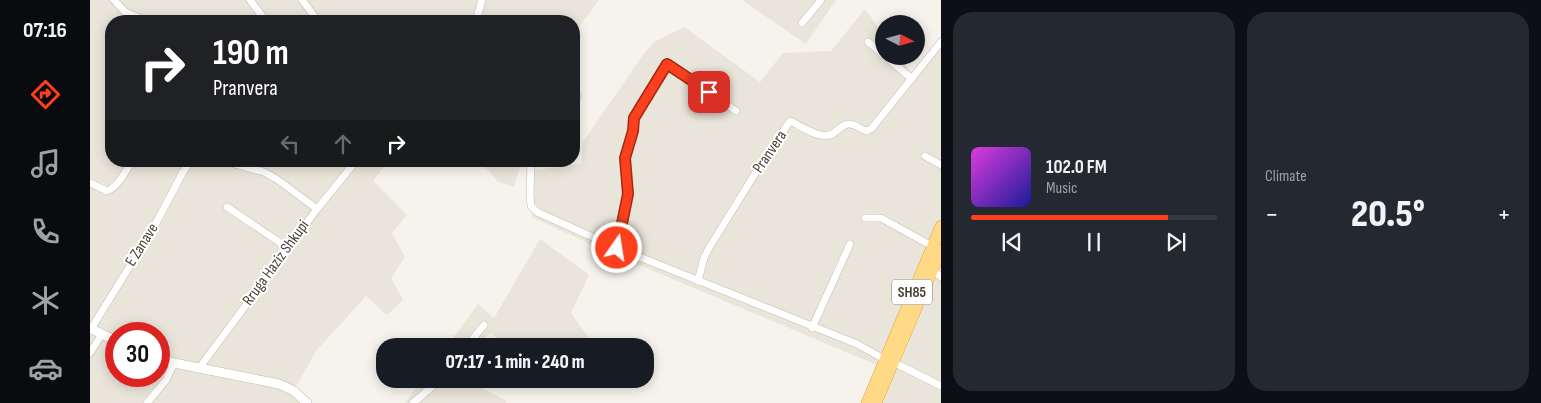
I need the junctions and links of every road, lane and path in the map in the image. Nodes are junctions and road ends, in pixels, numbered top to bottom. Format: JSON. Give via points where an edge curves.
{"nodes":[{"id":1,"x":114,"y":0,"type":"edge"},
{"id":2,"x":250,"y":0,"type":"edge"},
{"id":3,"x":302,"y":0,"type":"edge"},
{"id":4,"x":482,"y":0,"type":"edge"},
{"id":5,"x":821,"y":0,"type":"edge"},
{"id":6,"x":132,"y":15,"type":"edge"},
{"id":7,"x":261,"y":15,"type":"edge"},
{"id":8,"x":313,"y":15,"type":"edge"},
{"id":9,"x":478,"y":15,"type":"edge"},
{"id":10,"x":802,"y":23,"type":"dead end"},
{"id":11,"x":868,"y":42,"type":"dead end"},
{"id":12,"x":941,"y":42,"type":"edge"},
{"id":13,"x":875,"y":48,"type":"edge"},
{"id":14,"x":896,"y":65,"type":"edge"},
{"id":15,"x":912,"y":79,"type":"junction"},
{"id":16,"x":736,"y":111,"type":"dead end"},
{"id":17,"x":925,"y":156,"type":"dead end"},
{"id":18,"x":941,"y":165,"type":"edge"},
{"id":19,"x":128,"y":167,"type":"edge"},
{"id":20,"x":187,"y":167,"type":"edge"},
{"id":21,"x":246,"y":167,"type":"edge"},
{"id":22,"x":351,"y":167,"type":"edge"},
{"id":23,"x":531,"y":167,"type":"edge"},
{"id":24,"x":90,"y":183,"type":"edge"},
{"id":25,"x":227,"y":207,"type":"dead end"},
{"id":26,"x":317,"y":209,"type":"junction"},
{"id":27,"x":865,"y":218,"type":"dead end"},
{"id":28,"x":941,"y":226,"type":"edge"},
{"id":29,"x":850,"y":244,"type":"dead end"},
{"id":30,"x":288,"y":248,"type":"junction"},
{"id":31,"x":617,"y":248,"type":"junction"},
{"id":32,"x":936,"y":248,"type":"edge"},
{"id":33,"x":937,"y":273,"type":"edge"},
{"id":34,"x":698,"y":281,"type":"junction"},
{"id":35,"x":484,"y":325,"type":"dead end"},
{"id":36,"x":91,"y":328,"type":"edge"},
{"id":37,"x":812,"y":328,"type":"junction"},
{"id":38,"x":102,"y":334,"type":"junction"},
{"id":39,"x":105,"y":336,"type":"edge"},
{"id":40,"x":473,"y":338,"type":"edge"},
{"id":41,"x":90,"y":353,"type":"edge"},
{"id":42,"x":889,"y":360,"type":"junction"},
{"id":43,"x":170,"y":362,"type":"edge"},
{"id":44,"x":174,"y":363,"type":"junction"},
{"id":45,"x":200,"y":367,"type":"junction"},
{"id":46,"x":941,"y":386,"type":"edge"},
{"id":47,"x":430,"y":388,"type":"edge"},
{"id":48,"x":147,"y":403,"type":"edge"},
{"id":49,"x":307,"y":403,"type":"edge"},
{"id":50,"x":413,"y":403,"type":"edge"},
{"id":51,"x":867,"y":403,"type":"edge"},
{"id":52,"x":876,"y":403,"type":"edge"}],
"edges":[{"from":1,"to":6,"type":"street"},
{"from":2,"to":7,"type":"street"},
{"from":3,"to":8,"type":"street"},
{"from":4,"to":9,"type":"street"},
{"from":5,"to":10,"type":"street"},
{"from":11,"to":13,"type":"street"},
{"from":12,"to":15,"type":"street","name":"Pranvera"},
{"from":14,"to":15,"type":"street"},
{"from":15,"to":34,"type":"street","name":"Pranvera","via":[[867,131],[850,124],[826,136],[790,121],[709,248]]},
{"from":16,"to":31,"type":"street","via":[[667,64],[634,118],[625,158],[628,194]]},
{"from":17,"to":18,"type":"street"},
{"from":19,"to":24,"type":"street","via":[[112,189],[107,191]]},
{"from":20,"to":36,"type":"street","name":"E Zanave","via":[[154,227]]},
{"from":21,"to":26,"type":"street","via":[[278,180]]},
{"from":22,"to":26,"type":"street","name":"Rruga Haziz Shkupi"},
{"from":23,"to":31,"type":"street","via":[[531,206],[537,212]]},
{"from":25,"to":30,"type":"street"},
{"from":26,"to":30,"type":"street","name":"Rruga Haziz Shkupi"},
{"from":27,"to":32,"type":"street","via":[[881,218]]},
{"from":28,"to":32,"type":"highway","number":"SH85"},
{"from":29,"to":37,"type":"street"},
{"from":30,"to":45,"type":"street","name":"Rruga Haziz Shkupi"},
{"from":31,"to":34,"type":"street"},
{"from":32,"to":33,"type":"highway","number":"SH85"},
{"from":32,"to":42,"type":"highway","number":"SH85"},
{"from":33,"to":42,"type":"highway","number":"SH85"},
{"from":34,"to":37,"type":"street"},
{"from":35,"to":40,"type":"street"},
{"from":36,"to":38,"type":"street"},
{"from":37,"to":42,"type":"street"},
{"from":38,"to":39,"type":"street"},
{"from":38,"to":41,"type":"street"},
{"from":42,"to":46,"type":"street"},
{"from":42,"to":51,"type":"highway","number":"SH85"},
{"from":42,"to":52,"type":"highway","number":"SH85"},
{"from":43,"to":44,"type":"street"},
{"from":44,"to":45,"type":"street"},
{"from":44,"to":48,"type":"street","via":[[166,380]]},
{"from":45,"to":49,"type":"street","via":[[280,384]]},
{"from":47,"to":50,"type":"street"}]}
